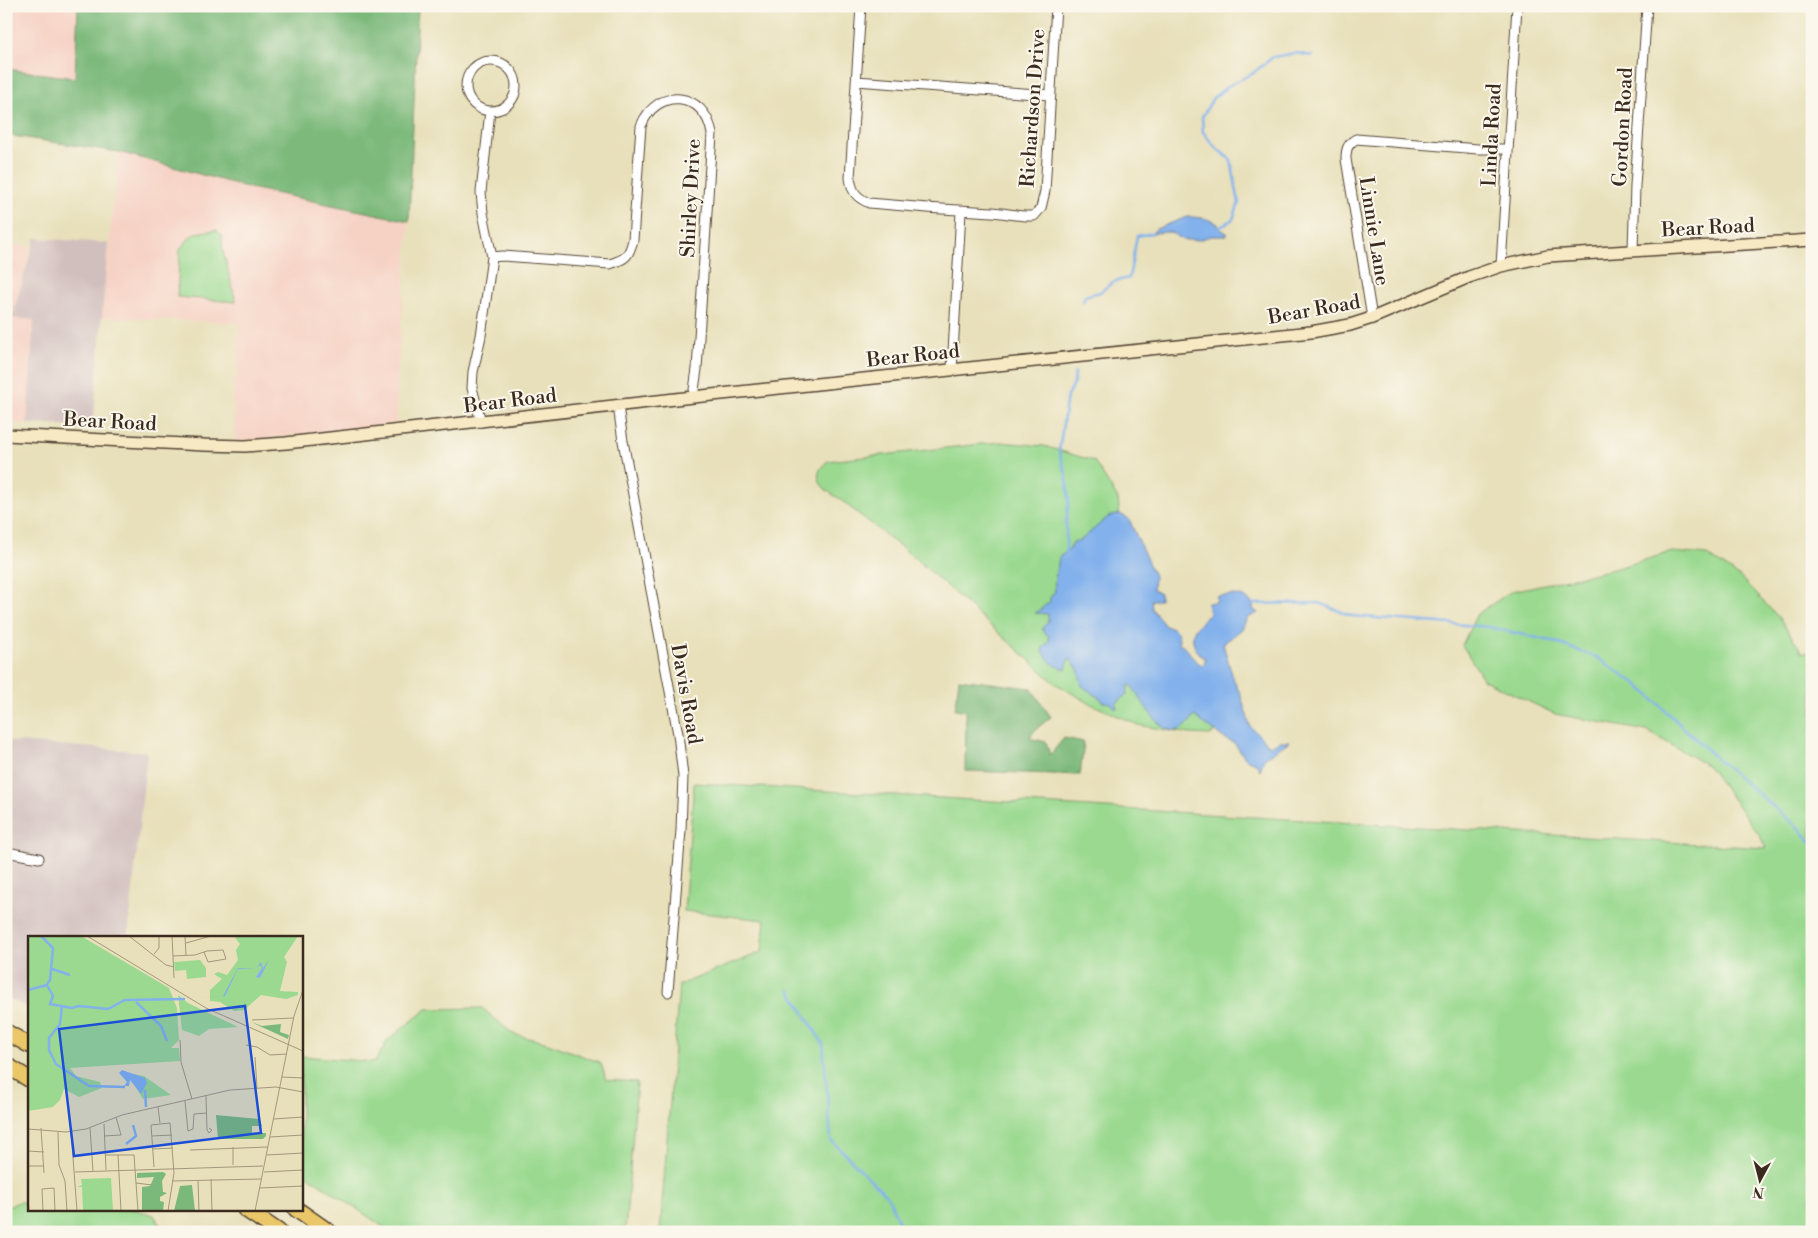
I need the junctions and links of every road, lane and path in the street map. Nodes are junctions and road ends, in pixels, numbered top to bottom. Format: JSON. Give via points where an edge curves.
{"nodes":[{"id":1,"x":861,"y":6,"type":"edge"},
{"id":2,"x":1056,"y":6,"type":"edge"},
{"id":3,"x":1517,"y":6,"type":"edge"},
{"id":4,"x":1647,"y":6,"type":"edge"},
{"id":5,"x":856,"y":81,"type":"junction"},
{"id":6,"x":1050,"y":95,"type":"junction"},
{"id":7,"x":490,"y":111,"type":"junction"},
{"id":8,"x":1508,"y":150,"type":"junction"},
{"id":9,"x":961,"y":212,"type":"junction"},
{"id":10,"x":1812,"y":240,"type":"edge"},
{"id":11,"x":1633,"y":250,"type":"junction"},
{"id":12,"x":492,"y":257,"type":"junction"},
{"id":13,"x":1500,"y":266,"type":"junction"},
{"id":14,"x":1372,"y":318,"type":"junction"},
{"id":15,"x":952,"y":370,"type":"junction"},
{"id":16,"x":693,"y":397,"type":"junction"},
{"id":17,"x":618,"y":406,"type":"junction"},
{"id":18,"x":481,"y":422,"type":"junction"},
{"id":19,"x":6,"y":435,"type":"edge"},
{"id":20,"x":6,"y":852,"type":"edge"},
{"id":21,"x":39,"y":858,"type":"dead end"},
{"id":22,"x":668,"y":992,"type":"dead end"},
{"id":23,"x":6,"y":1032,"type":"edge"},
{"id":24,"x":28,"y":1044,"type":"edge"},
{"id":25,"x":6,"y":1066,"type":"edge"},
{"id":26,"x":28,"y":1078,"type":"edge"},
{"id":27,"x":246,"y":1210,"type":"edge"},
{"id":28,"x":297,"y":1210,"type":"edge"},
{"id":29,"x":279,"y":1232,"type":"edge"},
{"id":30,"x":329,"y":1232,"type":"edge"}],
"edges":[{"from":1,"to":5,"type":"street"},
{"from":2,"to":6,"type":"street","name":"Richardson Drive"},
{"from":3,"to":8,"type":"street","name":"Linda Road"},
{"from":4,"to":11,"type":"street","name":"Gordon Road"},
{"from":5,"to":6,"type":"street"},
{"from":5,"to":9,"type":"street","name":"Richardson Drive","via":[[850,178],[851,189],[858,198],[869,203]]},
{"from":6,"to":9,"type":"street","name":"Richardson Drive","via":[[1045,191],[1041,208],[1034,216],[1021,217],[994,212]]},
{"from":7,"to":7,"type":"street","via":[[508,105],[516,88],[510,70],[492,61],[474,68],[466,85],[472,103]]},
{"from":7,"to":12,"type":"street","via":[[481,192]]},
{"from":8,"to":13,"type":"street","name":"Linda Road"},
{"from":8,"to":14,"type":"street","name":"Linnie Lane","via":[[1356,139],[1350,142],[1346,159]]},
{"from":9,"to":15,"type":"street"},
{"from":10,"to":11,"type":"main road","name":"Bear Road"},
{"from":11,"to":13,"type":"main road","name":"Bear Road","via":[[1548,256]]},
{"from":12,"to":16,"type":"street","name":"Shirley Drive","via":[[610,264],[622,260],[630,251],[632,240],[641,126],[645,116],[663,101],[692,102],[704,111],[712,134]]},
{"from":12,"to":18,"type":"street","via":[[473,372],[472,388]]},
{"from":13,"to":14,"type":"main road","name":"Bear Road"},
{"from":14,"to":15,"type":"main road","name":"Bear Road","via":[[1350,325],[1266,338]]},
{"from":15,"to":16,"type":"main road","name":"Bear Road"},
{"from":16,"to":17,"type":"main road","name":"Bear Road"},
{"from":17,"to":18,"type":"main road","name":"Bear Road"},
{"from":17,"to":22,"type":"street","name":"Davis Road","via":[[683,776]]},
{"from":18,"to":19,"type":"main road","name":"Bear Road","via":[[244,446]]},
{"from":20,"to":21,"type":"street"},
{"from":23,"to":24,"type":"highway"},
{"from":25,"to":26,"type":"highway"},
{"from":27,"to":29,"type":"highway"},
{"from":28,"to":30,"type":"highway"}]}
